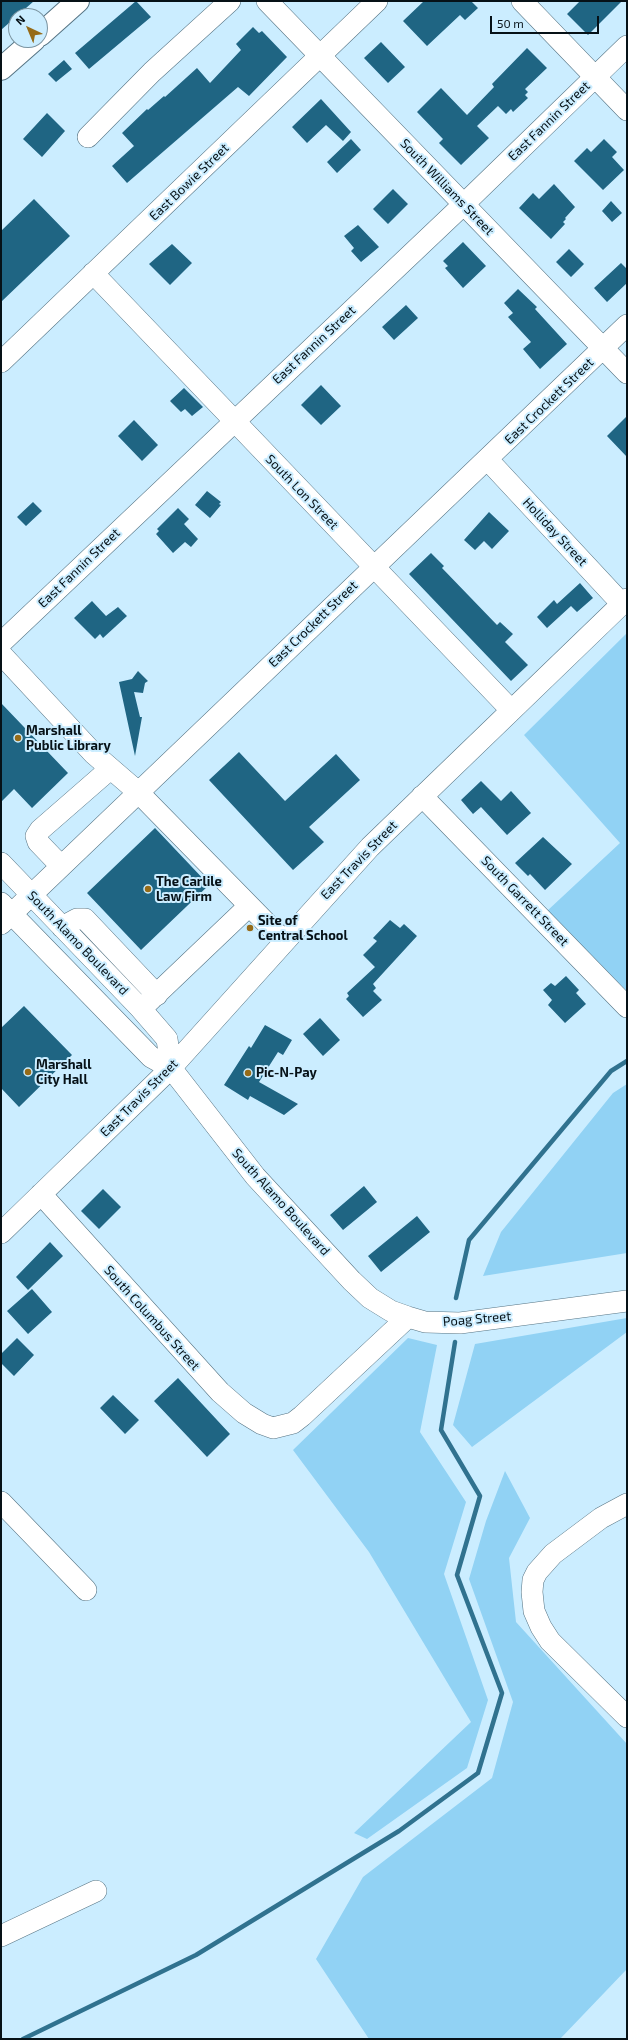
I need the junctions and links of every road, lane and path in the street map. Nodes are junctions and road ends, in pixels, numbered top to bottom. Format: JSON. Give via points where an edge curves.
{"nodes":[{"id":1,"x":78,"y":1,"type":"edge"},
{"id":2,"x":230,"y":1,"type":"edge"},
{"id":3,"x":267,"y":1,"type":"edge"},
{"id":4,"x":377,"y":1,"type":"edge"},
{"id":5,"x":522,"y":1,"type":"edge"},
{"id":6,"x":48,"y":28,"type":"edge"},
{"id":7,"x":627,"y":46,"type":"edge"},
{"id":8,"x":25,"y":48,"type":"edge"},
{"id":9,"x":320,"y":56,"type":"junction"},
{"id":10,"x":1,"y":69,"type":"edge"},
{"id":11,"x":595,"y":77,"type":"junction"},
{"id":12,"x":627,"y":110,"type":"edge"},
{"id":13,"x":88,"y":136,"type":"dead end"},
{"id":14,"x":464,"y":204,"type":"junction"},
{"id":15,"x":93,"y":273,"type":"junction"},
{"id":16,"x":627,"y":325,"type":"edge"},
{"id":17,"x":603,"y":348,"type":"junction"},
{"id":18,"x":1,"y":362,"type":"edge"},
{"id":19,"x":627,"y":373,"type":"edge"},
{"id":20,"x":234,"y":421,"type":"junction"},
{"id":21,"x":488,"y":460,"type":"junction"},
{"id":22,"x":374,"y":566,"type":"junction"},
{"id":23,"x":625,"y":601,"type":"edge"},
{"id":24,"x":1,"y":643,"type":"edge"},
{"id":25,"x":1,"y":654,"type":"edge"},
{"id":26,"x":511,"y":710,"type":"junction"},
{"id":27,"x":110,"y":769,"type":"junction"},
{"id":28,"x":138,"y":792,"type":"junction"},
{"id":29,"x":422,"y":796,"type":"junction"},
{"id":30,"x":1,"y":863,"type":"edge"},
{"id":31,"x":61,"y":866,"type":"junction"},
{"id":32,"x":32,"y":895,"type":"junction"},
{"id":33,"x":250,"y":906,"type":"junction"},
{"id":34,"x":5,"y":914,"type":"edge"},
{"id":35,"x":62,"y":927,"type":"junction"},
{"id":36,"x":284,"y":941,"type":"junction"},
{"id":37,"x":157,"y":995,"type":"junction"},
{"id":38,"x":627,"y":1007,"type":"edge"},
{"id":39,"x":142,"y":1009,"type":"junction"},
{"id":40,"x":171,"y":1068,"type":"junction"},
{"id":41,"x":41,"y":1194,"type":"junction"},
{"id":42,"x":4,"y":1223,"type":"edge"},
{"id":43,"x":627,"y":1300,"type":"edge"},
{"id":44,"x":408,"y":1317,"type":"junction"},
{"id":45,"x":1,"y":1502,"type":"edge"},
{"id":46,"x":627,"y":1504,"type":"edge"},
{"id":47,"x":86,"y":1590,"type":"dead end"},
{"id":48,"x":627,"y":1717,"type":"edge"},
{"id":49,"x":96,"y":1891,"type":"dead end"},
{"id":50,"x":1,"y":1936,"type":"edge"}],
"edges":[{"from":1,"to":6,"type":"main road"},
{"from":2,"to":13,"type":"street","via":[[152,72]]},
{"from":3,"to":9,"type":"street","name":"South Williams Street"},
{"from":4,"to":9,"type":"street","name":"East Bowie Street"},
{"from":5,"to":11,"type":"street"},
{"from":7,"to":11,"type":"street","name":"East Fannin Street"},
{"from":8,"to":10,"type":"main road"},
{"from":9,"to":14,"type":"street","name":"South Williams Street"},
{"from":9,"to":15,"type":"street","name":"East Bowie Street"},
{"from":11,"to":12,"type":"street"},
{"from":11,"to":14,"type":"street","name":"East Fannin Street"},
{"from":14,"to":17,"type":"street","name":"South Williams Street"},
{"from":14,"to":20,"type":"street","name":"East Fannin Street"},
{"from":15,"to":18,"type":"street","name":"East Bowie Street"},
{"from":15,"to":20,"type":"street","name":"South Lon Street"},
{"from":16,"to":17,"type":"street","name":"East Crockett Street"},
{"from":17,"to":19,"type":"street","name":"South Williams Street"},
{"from":17,"to":21,"type":"street","name":"East Crockett Street"},
{"from":20,"to":22,"type":"street","name":"South Lon Street"},
{"from":20,"to":24,"type":"street","name":"East Fannin Street"},
{"from":21,"to":22,"type":"street","name":"East Crockett Street"},
{"from":21,"to":23,"type":"street","name":"Holliday Street"},
{"from":22,"to":26,"type":"street","name":"South Lon Street"},
{"from":22,"to":28,"type":"street","name":"East Crockett Street"},
{"from":23,"to":26,"type":"street","name":"East Travis Street"},
{"from":25,"to":27,"type":"street"},
{"from":26,"to":29,"type":"street","name":"East Travis Street"},
{"from":27,"to":28,"type":"street"},
{"from":27,"to":31,"type":"street","via":[[36,836],[38,842]]},
{"from":28,"to":31,"type":"street","name":"East Crockett Street"},
{"from":28,"to":33,"type":"street"},
{"from":29,"to":36,"type":"street","name":"East Travis Street","via":[[370,847]]},
{"from":29,"to":38,"type":"street","name":"South Garrett Street"},
{"from":30,"to":32,"type":"street","name":"South Alamo Boulevard"},
{"from":31,"to":32,"type":"street","name":"East Crockett Street"},
{"from":32,"to":34,"type":"street","name":"East Crockett Street"},
{"from":32,"to":35,"type":"street","name":"South Alamo Boulevard"},
{"from":33,"to":36,"type":"street"},
{"from":33,"to":37,"type":"street"},
{"from":34,"to":40,"type":"street","name":"South Alamo Boulevard","via":[[151,1057]]},
{"from":35,"to":37,"type":"street","via":[[77,919],[86,919]]},
{"from":35,"to":39,"type":"street","name":"South Alamo Boulevard"},
{"from":36,"to":40,"type":"street","name":"East Travis Street"},
{"from":37,"to":39,"type":"street"},
{"from":39,"to":40,"type":"street","name":"South Alamo Boulevard","via":[[166,1039]]},
{"from":40,"to":41,"type":"street","name":"East Travis Street"},
{"from":40,"to":44,"type":"street","name":"South Alamo Boulevard","via":[[255,1176],[352,1281],[370,1298]]},
{"from":41,"to":42,"type":"street","name":"East Travis Street"},
{"from":41,"to":44,"type":"street","name":"South Columbus Street","via":[[220,1392],[249,1416],[273,1428],[292,1424],[302,1416]]},
{"from":43,"to":44,"type":"street","name":"Poag Street","via":[[460,1323],[425,1322]]},
{"from":45,"to":47,"type":"street"},
{"from":46,"to":48,"type":"street","via":[[601,1518],[553,1554],[537,1572],[532,1592],[534,1611],[550,1641]]},
{"from":49,"to":50,"type":"street"}]}
